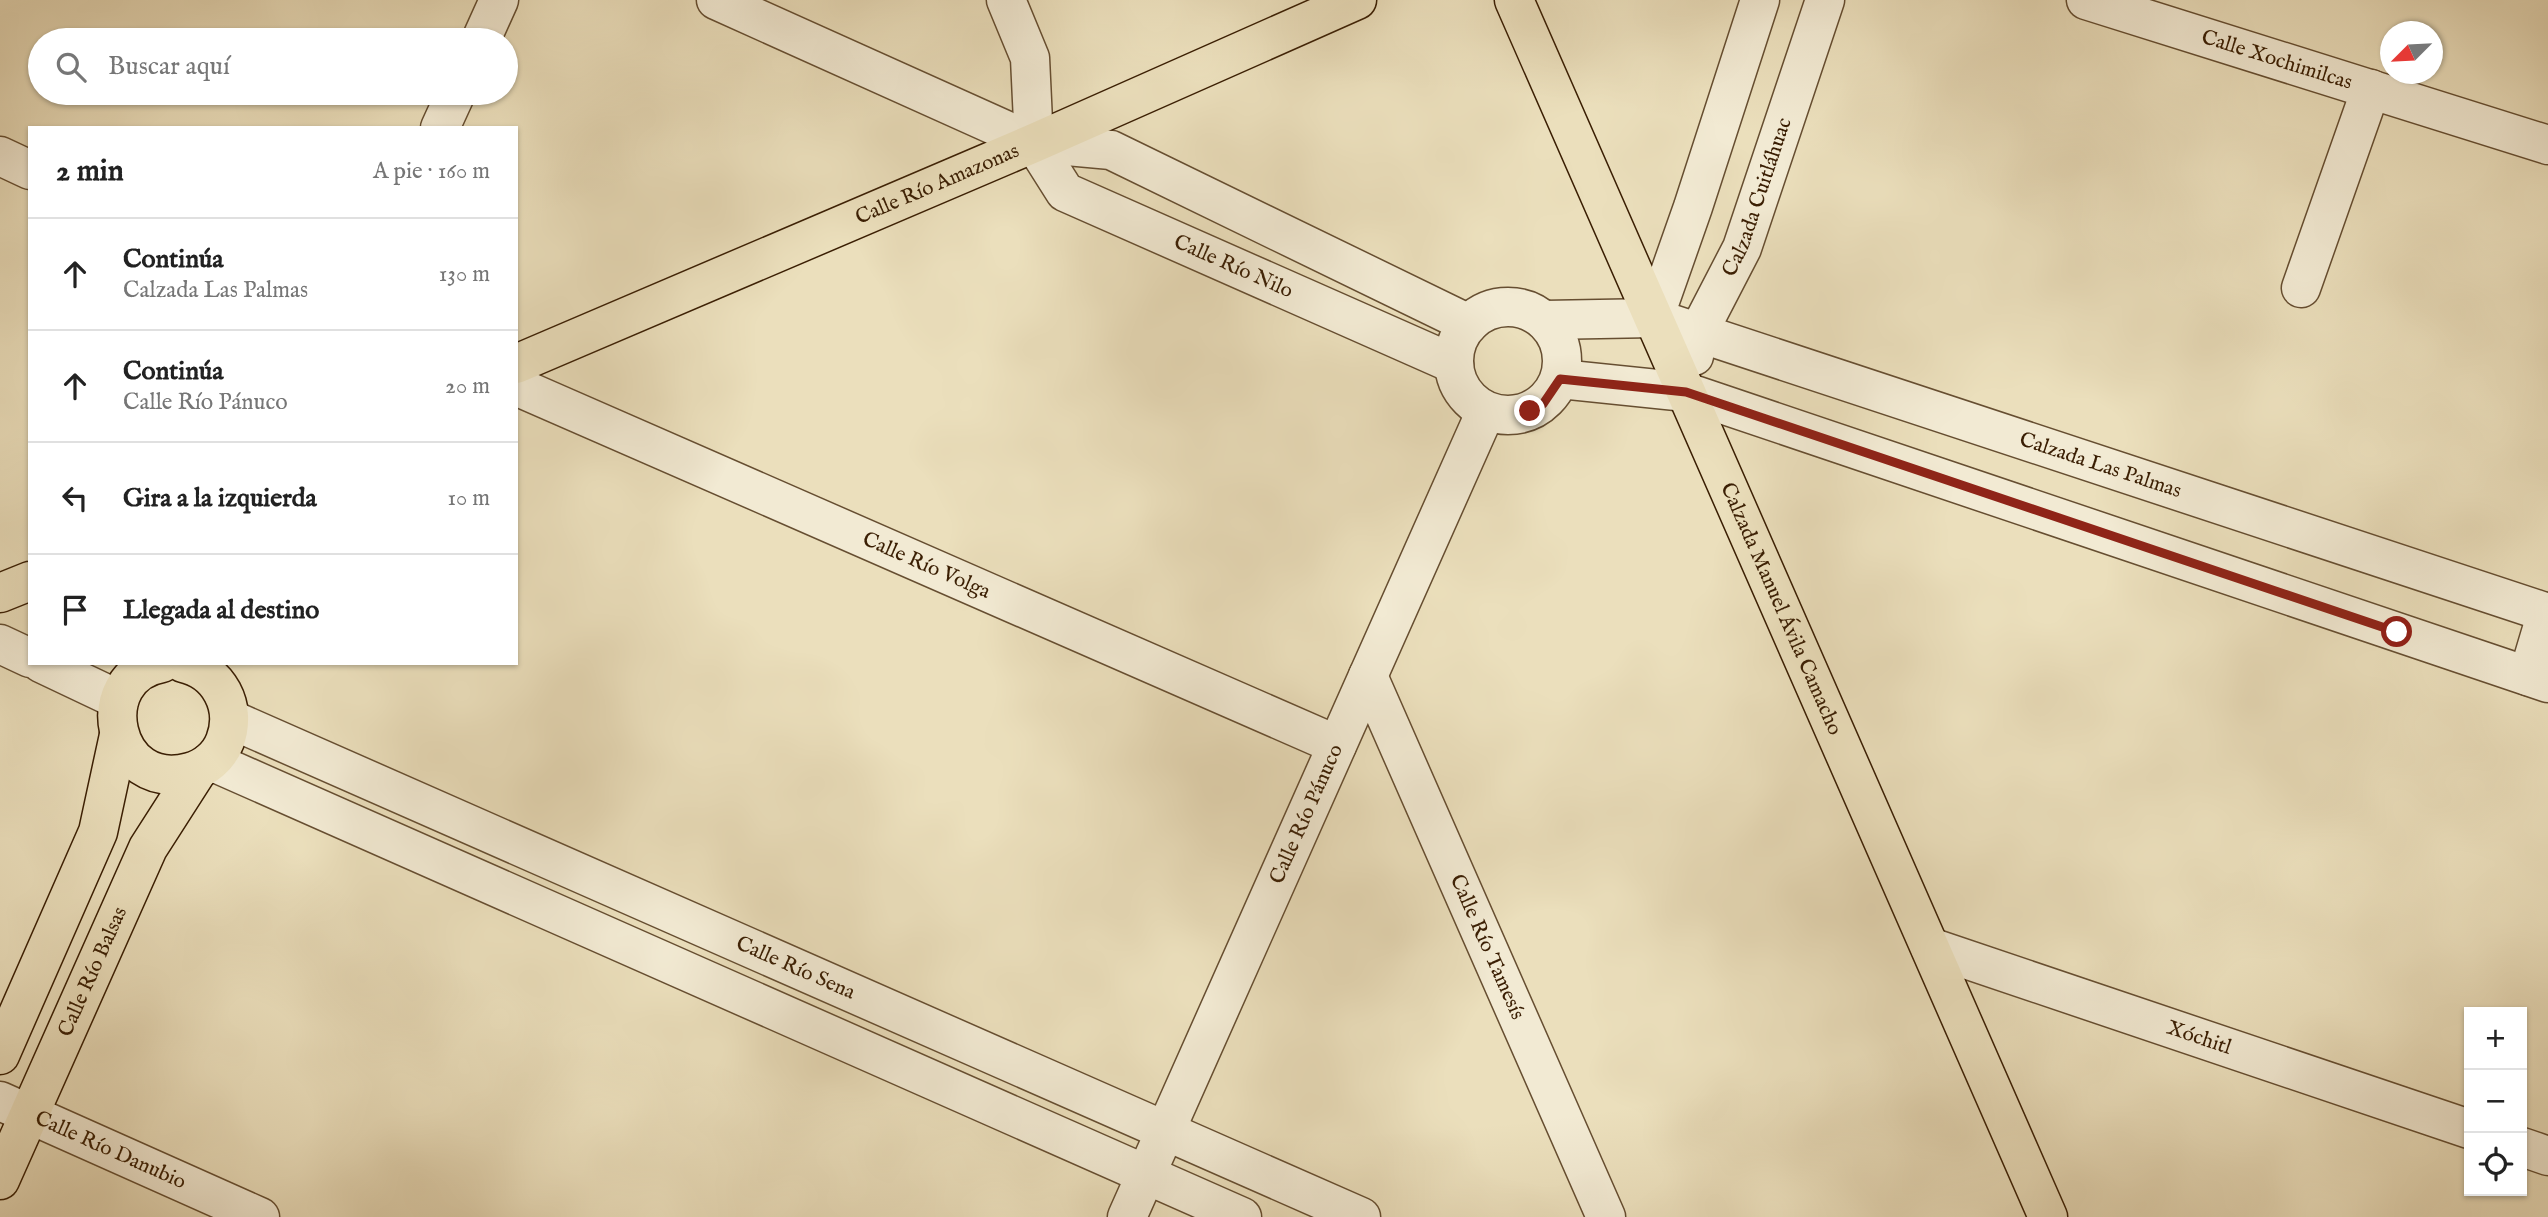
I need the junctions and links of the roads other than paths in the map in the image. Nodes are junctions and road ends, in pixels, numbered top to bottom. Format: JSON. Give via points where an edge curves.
{"nodes":[{"id":1,"x":499,"y":0,"type":"edge"},
{"id":2,"x":716,"y":0,"type":"edge"},
{"id":3,"x":1006,"y":0,"type":"edge"},
{"id":4,"x":1357,"y":0,"type":"edge"},
{"id":5,"x":1514,"y":0,"type":"edge"},
{"id":6,"x":1759,"y":0,"type":"edge"},
{"id":7,"x":1825,"y":0,"type":"edge"},
{"id":8,"x":2086,"y":0,"type":"edge"},
{"id":9,"x":486,"y":28,"type":"edge"},
{"id":10,"x":2371,"y":89,"type":"junction"},
{"id":11,"x":451,"y":105,"type":"edge"},
{"id":12,"x":441,"y":126,"type":"edge"},
{"id":13,"x":1034,"y":144,"type":"junction"},
{"id":14,"x":2548,"y":145,"type":"edge"},
{"id":15,"x":0,"y":156,"type":"edge"},
{"id":16,"x":28,"y":169,"type":"edge"},
{"id":17,"x":2301,"y":288,"type":"dead end"},
{"id":18,"x":1654,"y":318,"type":"junction"},
{"id":19,"x":1545,"y":320,"type":"junction"},
{"id":20,"x":1469,"y":324,"type":"junction"},
{"id":21,"x":1698,"y":333,"type":"junction"},
{"id":22,"x":518,"y":363,"type":"edge"},
{"id":23,"x":1454,"y":364,"type":"junction"},
{"id":24,"x":1560,"y":379,"type":"junction"},
{"id":25,"x":518,"y":387,"type":"edge"},
{"id":26,"x":1686,"y":392,"type":"junction"},
{"id":27,"x":1486,"y":411,"type":"junction"},
{"id":28,"x":28,"y":582,"type":"edge"},
{"id":29,"x":0,"y":593,"type":"edge"},
{"id":30,"x":2547,"y":612,"type":"edge"},
{"id":31,"x":0,"y":644,"type":"edge"},
{"id":32,"x":28,"y":657,"type":"edge"},
{"id":33,"x":44,"y":665,"type":"edge"},
{"id":34,"x":177,"y":665,"type":"edge"},
{"id":35,"x":185,"y":665,"type":"edge"},
{"id":36,"x":1368,"y":676,"type":"junction"},
{"id":37,"x":2538,"y":679,"type":"edge"},
{"id":38,"x":119,"y":718,"type":"junction"},
{"id":39,"x":230,"y":719,"type":"junction"},
{"id":40,"x":1337,"y":745,"type":"junction"},
{"id":41,"x":204,"y":766,"type":"junction"},
{"id":42,"x":693,"y":923,"type":"junction"},
{"id":43,"x":1930,"y":947,"type":"junction"},
{"id":44,"x":674,"y":966,"type":"junction"},
{"id":45,"x":0,"y":1055,"type":"edge"},
{"id":46,"x":15,"y":1108,"type":"edge"},
{"id":47,"x":2464,"y":1127,"type":"edge"},
{"id":48,"x":1165,"y":1131,"type":"junction"},
{"id":49,"x":2527,"y":1149,"type":"edge"},
{"id":50,"x":2548,"y":1156,"type":"edge"},
{"id":51,"x":1146,"y":1174,"type":"junction"},
{"id":52,"x":0,"y":1180,"type":"edge"},
{"id":53,"x":260,"y":1217,"type":"edge"},
{"id":54,"x":1127,"y":1217,"type":"edge"},
{"id":55,"x":1242,"y":1217,"type":"edge"},
{"id":56,"x":1362,"y":1217,"type":"edge"},
{"id":57,"x":1606,"y":1217,"type":"edge"},
{"id":58,"x":2048,"y":1217,"type":"edge"}],
"edges":[{"from":1,"to":9,"type":"street"},
{"from":2,"to":13,"type":"street"},
{"from":3,"to":13,"type":"street","via":[[1030,58]]},
{"from":4,"to":13,"type":"main road","name":"Calle Río Amazonas"},
{"from":5,"to":18,"type":"main road","name":"Calzada Manuel Ávila Camacho"},
{"from":6,"to":18,"type":"street"},
{"from":7,"to":21,"type":"street","name":"Calzada Cuitláhuac","via":[[1742,248]]},
{"from":8,"to":10,"type":"street","name":"Calle Xochimilcas"},
{"from":10,"to":14,"type":"street","name":"Calle Xochimilcas"},
{"from":10,"to":17,"type":"street"},
{"from":11,"to":12,"type":"street"},
{"from":13,"to":20,"type":"street","via":[[1111,149]]},
{"from":13,"to":22,"type":"main road","name":"Calle Río Amazonas"},
{"from":13,"to":23,"type":"street","name":"Calle Río Nilo","via":[[1065,192]]},
{"from":15,"to":16,"type":"street"},
{"from":18,"to":19,"type":"street"},
{"from":18,"to":21,"type":"street","name":"Calzada Las Palmas"},
{"from":18,"to":26,"type":"main road","name":"Calzada Manuel Ávila Camacho"},
{"from":19,"to":20,"type":"street","via":[[1523,309],[1498,307]]},
{"from":19,"to":24,"type":"street","via":[[1562,349]]},
{"from":20,"to":23,"type":"street","via":[[1457,343]]},
{"from":21,"to":26,"type":"street","name":"Calzada Cuitláhuac"},
{"from":21,"to":30,"type":"street","name":"Calzada Las Palmas"},
{"from":23,"to":27,"type":"street","via":[[1467,397]]},
{"from":24,"to":26,"type":"street"},
{"from":24,"to":27,"type":"street","via":[[1543,404],[1530,411],[1501,415]]},
{"from":25,"to":40,"type":"street","name":"Calle Río Volga"},
{"from":26,"to":37,"type":"street"},
{"from":26,"to":43,"type":"main road","name":"Calzada Manuel Ávila Camacho"},
{"from":27,"to":36,"type":"street","name":"Calle Río Pánuco"},
{"from":28,"to":29,"type":"main road"},
{"from":30,"to":37,"type":"street"},
{"from":31,"to":32,"type":"street"},
{"from":33,"to":38,"type":"street"},
{"from":34,"to":38,"type":"main road","via":[[141,671],[128,684]]},
{"from":35,"to":39,"type":"main road","via":[[209,675],[221,688]]},
{"from":36,"to":40,"type":"street","name":"Calle Río Pánuco"},
{"from":36,"to":57,"type":"street","name":"Calle Río Tamesís"},
{"from":38,"to":41,"type":"main road","via":[[128,753],[141,766],[159,774],[179,775]]},
{"from":38,"to":45,"type":"main road","via":[[98,832]]},
{"from":39,"to":41,"type":"main road","via":[[224,744]]},
{"from":39,"to":42,"type":"street","name":"Calle Río Sena"},
{"from":40,"to":48,"type":"street","name":"Calle Río Pánuco"},
{"from":41,"to":44,"type":"street"},
{"from":41,"to":46,"type":"main road","name":"Calle Río Balsas","via":[[148,849]]},
{"from":42,"to":44,"type":"street"},
{"from":42,"to":48,"type":"street","name":"Calle Río Sena"},
{"from":43,"to":47,"type":"street","name":"Xóchitl"},
{"from":43,"to":58,"type":"main road","name":"Calzada Manuel Ávila Camacho"},
{"from":44,"to":51,"type":"street"},
{"from":46,"to":52,"type":"main road","name":"Calle Río Balsas"},
{"from":46,"to":53,"type":"street","name":"Calle Río Danubio"},
{"from":48,"to":51,"type":"street","name":"Calle Río Pánuco"},
{"from":48,"to":56,"type":"street","name":"Calle Río Sena"},
{"from":49,"to":50,"type":"street"},
{"from":51,"to":54,"type":"street","name":"Calle Río Pánuco"},
{"from":51,"to":55,"type":"street"}]}
